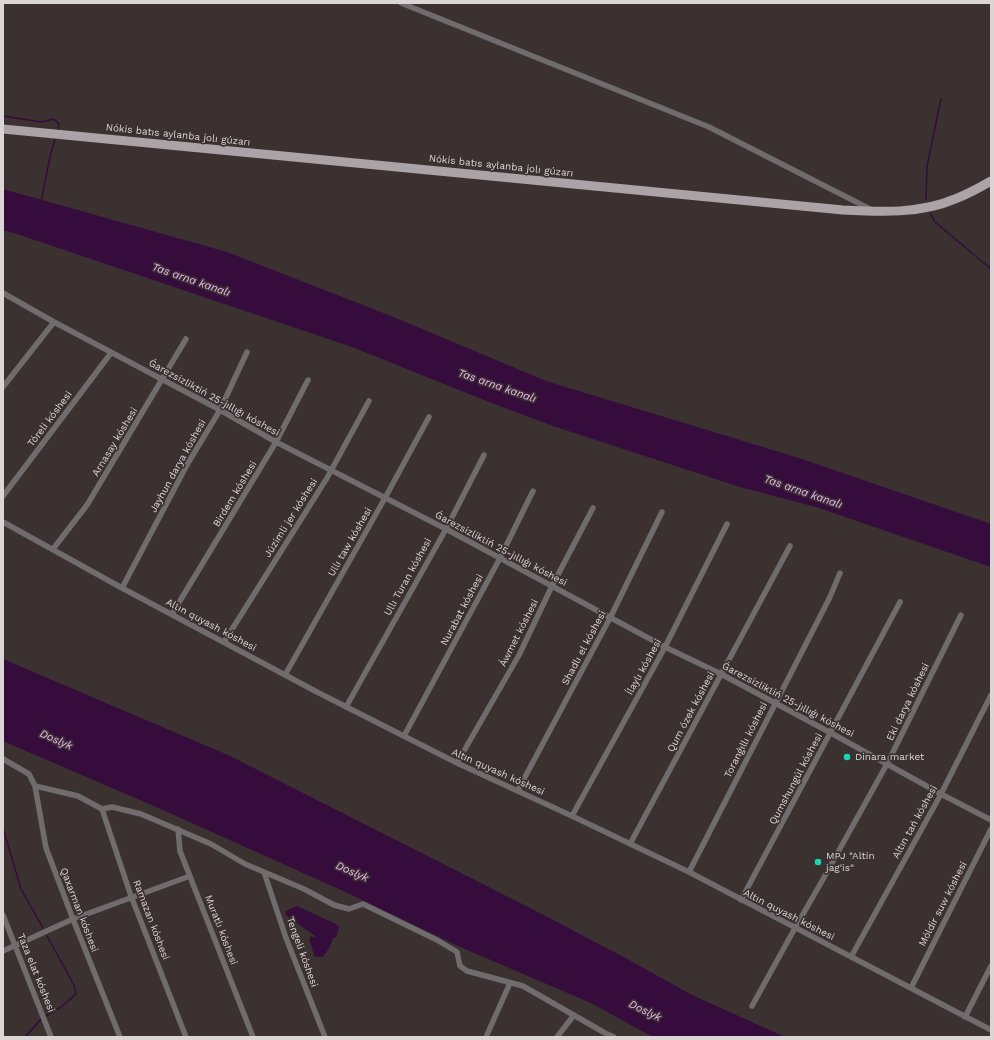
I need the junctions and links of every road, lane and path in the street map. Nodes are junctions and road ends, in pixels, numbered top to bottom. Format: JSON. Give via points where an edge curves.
{"nodes":[{"id":1,"x":401,"y":3,"type":"edge"},
{"id":2,"x":3,"y":129,"type":"edge"},
{"id":3,"x":991,"y":181,"type":"edge"},
{"id":4,"x":874,"y":211,"type":"junction"},
{"id":5,"x":3,"y":293,"type":"edge"},
{"id":6,"x":54,"y":322,"type":"junction"},
{"id":7,"x":186,"y":339,"type":"dead end"},
{"id":8,"x":247,"y":352,"type":"dead end"},
{"id":9,"x":111,"y":353,"type":"junction"},
{"id":10,"x":163,"y":380,"type":"junction"},
{"id":11,"x":308,"y":380,"type":"dead end"},
{"id":12,"x":3,"y":387,"type":"edge"},
{"id":13,"x":369,"y":401,"type":"dead end"},
{"id":14,"x":220,"y":410,"type":"junction"},
{"id":15,"x":429,"y":417,"type":"dead end"},
{"id":16,"x":276,"y":442,"type":"junction"},
{"id":17,"x":484,"y":455,"type":"dead end"},
{"id":18,"x":331,"y":471,"type":"junction"},
{"id":19,"x":533,"y":491,"type":"dead end"},
{"id":20,"x":3,"y":496,"type":"edge"},
{"id":21,"x":385,"y":498,"type":"junction"},
{"id":22,"x":592,"y":508,"type":"dead end"},
{"id":23,"x":662,"y":512,"type":"dead end"},
{"id":24,"x":3,"y":522,"type":"edge"},
{"id":25,"x":727,"y":524,"type":"dead end"},
{"id":26,"x":446,"y":529,"type":"junction"},
{"id":27,"x":790,"y":546,"type":"dead end"},
{"id":28,"x":52,"y":549,"type":"junction"},
{"id":29,"x":500,"y":558,"type":"junction"},
{"id":30,"x":840,"y":573,"type":"dead end"},
{"id":31,"x":552,"y":586,"type":"junction"},
{"id":32,"x":122,"y":588,"type":"junction"},
{"id":33,"x":900,"y":602,"type":"dead end"},
{"id":34,"x":172,"y":614,"type":"junction"},
{"id":35,"x":961,"y":615,"type":"dead end"},
{"id":36,"x":610,"y":618,"type":"junction"},
{"id":37,"x":224,"y":642,"type":"junction"},
{"id":38,"x":666,"y":647,"type":"junction"},
{"id":39,"x":721,"y":674,"type":"junction"},
{"id":40,"x":285,"y":675,"type":"junction"},
{"id":41,"x":991,"y":695,"type":"edge"},
{"id":42,"x":775,"y":703,"type":"junction"},
{"id":43,"x":346,"y":707,"type":"junction"},
{"id":44,"x":831,"y":733,"type":"junction"},
{"id":45,"x":404,"y":736,"type":"junction"},
{"id":46,"x":3,"y":759,"type":"edge"},
{"id":47,"x":457,"y":763,"type":"junction"},
{"id":48,"x":887,"y":764,"type":"junction"},
{"id":49,"x":35,"y":786,"type":"junction"},
{"id":50,"x":518,"y":790,"type":"junction"},
{"id":51,"x":941,"y":794,"type":"junction"},
{"id":52,"x":102,"y":809,"type":"junction"},
{"id":53,"x":572,"y":816,"type":"junction"},
{"id":54,"x":991,"y":820,"type":"edge"},
{"id":55,"x":178,"y":829,"type":"junction"},
{"id":56,"x":991,"y":829,"type":"edge"},
{"id":57,"x":630,"y":844,"type":"junction"},
{"id":58,"x":264,"y":872,"type":"junction"},
{"id":59,"x":689,"y":872,"type":"junction"},
{"id":60,"x":190,"y":876,"type":"junction"},
{"id":61,"x":131,"y":896,"type":"junction"},
{"id":62,"x":741,"y":900,"type":"junction"},
{"id":63,"x":3,"y":915,"type":"edge"},
{"id":64,"x":73,"y":919,"type":"junction"},
{"id":65,"x":795,"y":928,"type":"junction"},
{"id":66,"x":15,"y":946,"type":"junction"},
{"id":67,"x":3,"y":951,"type":"edge"},
{"id":68,"x":851,"y":957,"type":"junction"},
{"id":69,"x":991,"y":966,"type":"edge"},
{"id":70,"x":510,"y":983,"type":"junction"},
{"id":71,"x":911,"y":988,"type":"junction"},
{"id":72,"x":752,"y":1006,"type":"dead end"},
{"id":73,"x":574,"y":1015,"type":"junction"},
{"id":74,"x":966,"y":1017,"type":"junction"},
{"id":75,"x":991,"y":1030,"type":"edge"},
{"id":76,"x":51,"y":1037,"type":"edge"},
{"id":77,"x":120,"y":1037,"type":"edge"},
{"id":78,"x":186,"y":1037,"type":"edge"},
{"id":79,"x":253,"y":1037,"type":"edge"},
{"id":80,"x":325,"y":1037,"type":"edge"},
{"id":81,"x":486,"y":1037,"type":"edge"},
{"id":82,"x":557,"y":1037,"type":"edge"},
{"id":83,"x":614,"y":1037,"type":"edge"}],
"edges":[{"from":1,"to":4,"type":"street","via":[[709,127]]},
{"from":2,"to":4,"type":"main road","name":"Nókis batıs aylanba jolı gúzarı"},
{"from":3,"to":4,"type":"main road","name":"Nókis batıs aylanba jolı gúzarı","via":[[954,200],[931,207]]},
{"from":5,"to":6,"type":"street","name":"Ǵarezsizliktiń 25-jıllıǵı kóshesi"},
{"from":6,"to":9,"type":"street","name":"Ǵarezsizliktiń 25-jıllıǵı kóshesi"},
{"from":6,"to":12,"type":"street"},
{"from":7,"to":10,"type":"street","name":"Arnasay kóshesi"},
{"from":8,"to":14,"type":"street","name":"Jayhun darya kóshesi"},
{"from":9,"to":10,"type":"street","name":"Ǵarezsizliktiń 25-jıllıǵı kóshesi"},
{"from":9,"to":20,"type":"street","name":"Tóreli kóshesi"},
{"from":10,"to":14,"type":"street","name":"Ǵarezsizliktiń 25-jıllıǵı kóshesi"},
{"from":10,"to":28,"type":"street","name":"Arnasay kóshesi","via":[[87,505]]},
{"from":11,"to":16,"type":"street","name":"Birdem kóshesi"},
{"from":13,"to":18,"type":"street","name":"Júzimli jer kóshesi"},
{"from":14,"to":16,"type":"street","name":"Ǵarezsizliktiń 25-jıllıǵı kóshesi"},
{"from":14,"to":32,"type":"street","name":"Jayhun darya kóshesi","via":[[188,463]]},
{"from":15,"to":21,"type":"street","name":"Ullı taw kóshesi"},
{"from":16,"to":18,"type":"street","name":"Ǵarezsizliktiń 25-jıllıǵı kóshesi"},
{"from":16,"to":34,"type":"street","name":"Birdem kóshesi"},
{"from":17,"to":26,"type":"street","name":"Ullı Turan kóshesi"},
{"from":18,"to":21,"type":"street","name":"Ǵarezsizliktiń 25-jıllıǵı kóshesi"},
{"from":18,"to":37,"type":"street","name":"Júzimli jer kóshesi"},
{"from":19,"to":29,"type":"street","name":"Nurabat kóshesi"},
{"from":21,"to":26,"type":"street","name":"Ǵarezsizliktiń 25-jıllıǵı kóshesi"},
{"from":21,"to":40,"type":"street","name":"Ullı taw kóshesi"},
{"from":22,"to":31,"type":"street","name":"Áwmet kóshesi"},
{"from":23,"to":36,"type":"street","name":"Shadlı el kóshesi"},
{"from":24,"to":28,"type":"street","name":"Altın quyash kóshesi"},
{"from":25,"to":38,"type":"street","name":"Ílaylı kóshesi"},
{"from":26,"to":29,"type":"street","name":"Ǵarezsizliktiń 25-jıllıǵı kóshesi"},
{"from":26,"to":43,"type":"street","name":"Ullı Turan kóshesi"},
{"from":27,"to":39,"type":"street","name":"Qum ózek kóshesi"},
{"from":28,"to":32,"type":"street","name":"Altın quyash kóshesi"},
{"from":29,"to":31,"type":"street","name":"Ǵarezsizliktiń 25-jıllıǵı kóshesi"},
{"from":29,"to":45,"type":"street","name":"Nurabat kóshesi"},
{"from":30,"to":42,"type":"street","name":"Toranǵıllı kóshesi"},
{"from":31,"to":36,"type":"street","name":"Ǵarezsizliktiń 25-jıllıǵı kóshesi"},
{"from":31,"to":47,"type":"street","name":"Áwmet kóshesi","via":[[519,655]]},
{"from":32,"to":34,"type":"street","name":"Altın quyash kóshesi"},
{"from":33,"to":44,"type":"street","name":"Qumshungúl kóshesi"},
{"from":34,"to":37,"type":"street","name":"Altın quyash kóshesi"},
{"from":35,"to":48,"type":"street","name":"Eki darya kóshesi"},
{"from":36,"to":38,"type":"street","name":"Ǵarezsizliktiń 25-jıllıǵı kóshesi"},
{"from":36,"to":50,"type":"street","name":"Shadlı el kóshesi"},
{"from":37,"to":40,"type":"street","name":"Altın quyash kóshesi"},
{"from":38,"to":39,"type":"street","name":"Ǵarezsizliktiń 25-jıllıǵı kóshesi"},
{"from":38,"to":53,"type":"street","name":"Ílaylı kóshesi"},
{"from":39,"to":42,"type":"street","name":"Ǵarezsizliktiń 25-jıllıǵı kóshesi"},
{"from":39,"to":57,"type":"street","name":"Qum ózek kóshesi"},
{"from":40,"to":43,"type":"street","name":"Altın quyash kóshesi"},
{"from":41,"to":51,"type":"street","name":"Altın tań kóshesi"},
{"from":42,"to":44,"type":"street","name":"Ǵarezsizliktiń 25-jıllıǵı kóshesi"},
{"from":42,"to":59,"type":"street","name":"Toranǵıllı kóshesi"},
{"from":43,"to":45,"type":"street","name":"Altın quyash kóshesi"},
{"from":44,"to":48,"type":"street","name":"Ǵarezsizliktiń 25-jıllıǵı kóshesi"},
{"from":44,"to":62,"type":"street","name":"Qumshungúl kóshesi"},
{"from":45,"to":47,"type":"street","name":"Altın quyash kóshesi"},
{"from":46,"to":49,"type":"street","via":[[29,774]]},
{"from":47,"to":50,"type":"street","name":"Altın quyash kóshesi"},
{"from":48,"to":51,"type":"street","name":"Ǵarezsizliktiń 25-jıllıǵı kóshesi"},
{"from":48,"to":65,"type":"street","name":"Eki darya kóshesi"},
{"from":49,"to":52,"type":"street","via":[[78,796]]},
{"from":49,"to":64,"type":"street","name":"Qaxarman kóshesi","via":[[46,848]]},
{"from":50,"to":53,"type":"street","name":"Altın quyash kóshesi"},
{"from":51,"to":54,"type":"street","name":"Ǵarezsizliktiń 25-jıllıǵı kóshesi"},
{"from":51,"to":68,"type":"street","name":"Altın tań kóshesi"},
{"from":52,"to":55,"type":"street","via":[[112,807],[141,814]]},
{"from":52,"to":61,"type":"street","name":"Ramazan kóshesi"},
{"from":53,"to":57,"type":"street","name":"Altın quyash kóshesi"},
{"from":55,"to":58,"type":"street"},
{"from":55,"to":60,"type":"street","name":"Muratlı kóshesi","via":[[180,851]]},
{"from":56,"to":71,"type":"street","name":"Móldir suw kóshesi"},
{"from":57,"to":59,"type":"street","name":"Altın quyash kóshesi"},
{"from":58,"to":70,"type":"street","via":[[334,905],[349,909],[363,904],[457,952],[460,966],[467,972]]},
{"from":58,"to":80,"type":"street","name":"Tengeli kóshesi","via":[[286,938]]},
{"from":59,"to":62,"type":"street","name":"Altın quyash kóshesi"},
{"from":60,"to":61,"type":"street"},
{"from":60,"to":79,"type":"street","name":"Muratlı kóshesi"},
{"from":61,"to":64,"type":"street"},
{"from":61,"to":78,"type":"street","name":"Ramazan kóshesi"},
{"from":62,"to":65,"type":"street","name":"Altın quyash kóshesi"},
{"from":63,"to":66,"type":"street","name":"Taza elat kóshesi"},
{"from":64,"to":66,"type":"street"},
{"from":64,"to":77,"type":"street","name":"Qaxarman kóshesi"},
{"from":65,"to":68,"type":"street","name":"Altın quyash kóshesi"},
{"from":65,"to":72,"type":"street","name":"Eki darya kóshesi"},
{"from":66,"to":67,"type":"street"},
{"from":66,"to":76,"type":"street","name":"Taza elat kóshesi"},
{"from":68,"to":71,"type":"street","name":"Altın quyash kóshesi"},
{"from":69,"to":74,"type":"street"},
{"from":70,"to":73,"type":"street","via":[[523,986]]},
{"from":70,"to":81,"type":"street"},
{"from":71,"to":74,"type":"street","name":"Altın quyash kóshesi"},
{"from":73,"to":82,"type":"street"},
{"from":73,"to":83,"type":"street"},
{"from":74,"to":75,"type":"street","name":"Altın quyash kóshesi"}]}
